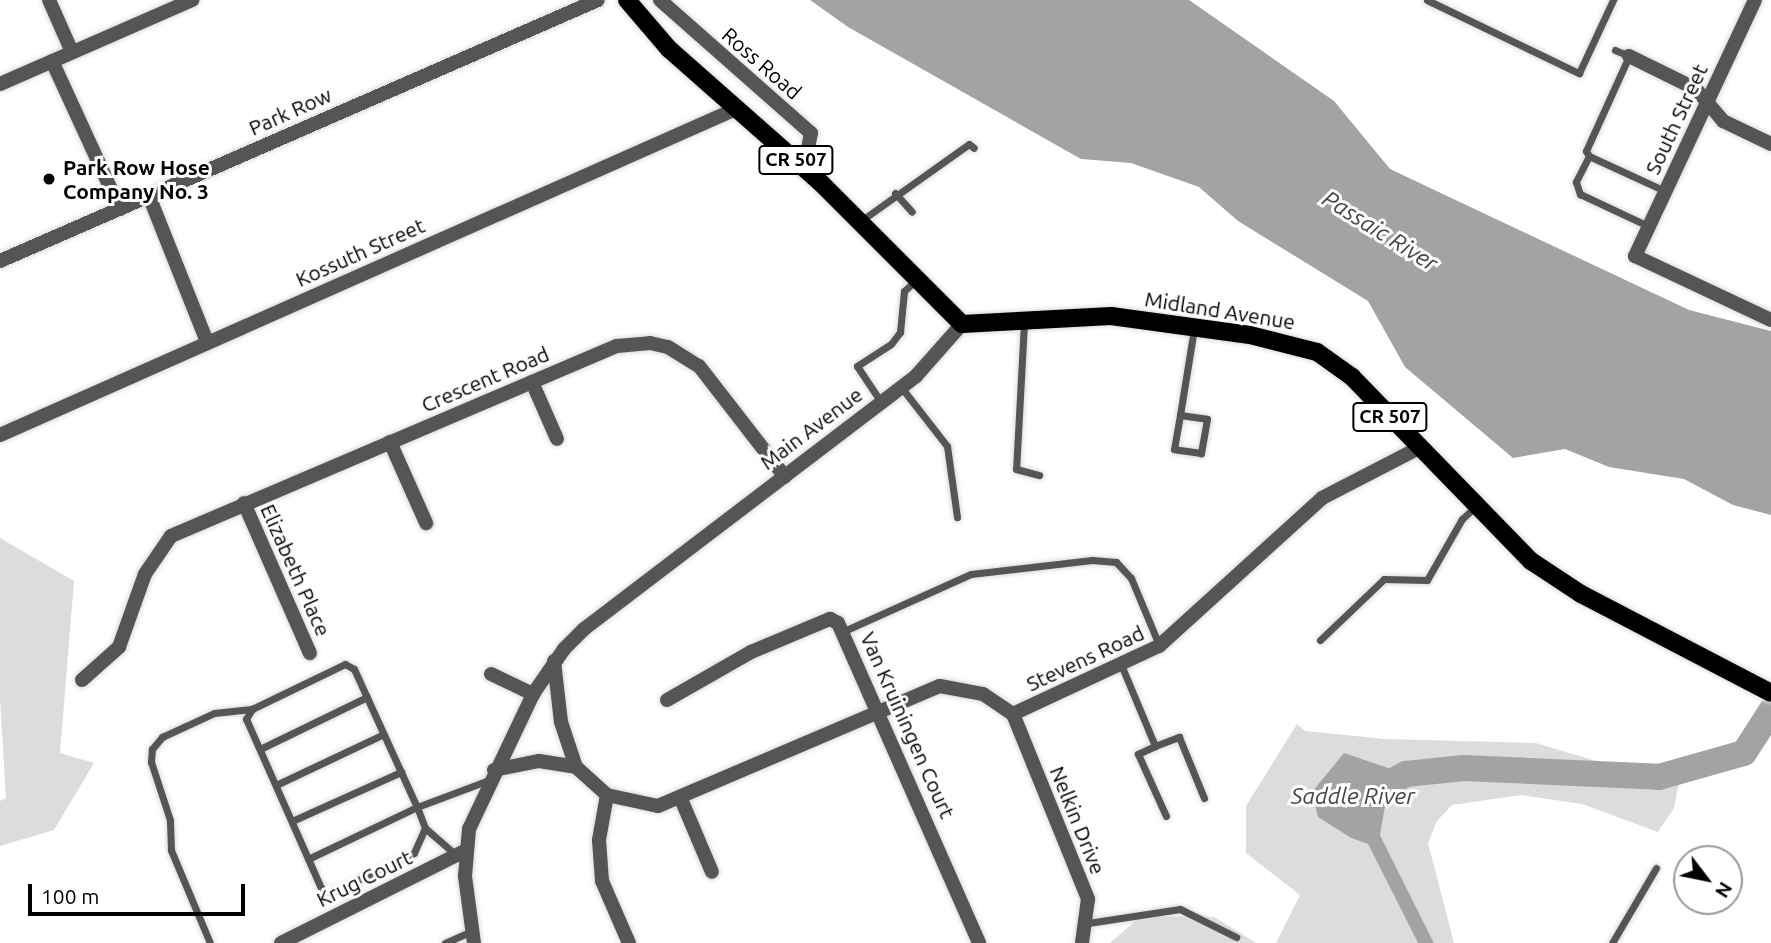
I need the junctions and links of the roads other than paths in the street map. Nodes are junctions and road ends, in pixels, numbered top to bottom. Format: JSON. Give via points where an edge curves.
{"nodes":[{"id":1,"x":49,"y":0,"type":"edge"},
{"id":2,"x":192,"y":0,"type":"edge"},
{"id":3,"x":598,"y":0,"type":"edge"},
{"id":4,"x":627,"y":0,"type":"edge"},
{"id":5,"x":660,"y":0,"type":"edge"},
{"id":6,"x":1427,"y":0,"type":"edge"},
{"id":7,"x":1613,"y":0,"type":"edge"},
{"id":8,"x":1755,"y":0,"type":"edge"},
{"id":9,"x":1615,"y":50,"type":"dead end"},
{"id":10,"x":72,"y":52,"type":"junction"},
{"id":11,"x":1629,"y":56,"type":"junction"},
{"id":12,"x":52,"y":61,"type":"junction"},
{"id":13,"x":0,"y":84,"type":"edge"},
{"id":14,"x":1707,"y":102,"type":"junction"},
{"id":15,"x":738,"y":108,"type":"junction"},
{"id":16,"x":1771,"y":144,"type":"edge"},
{"id":17,"x":974,"y":148,"type":"dead end"},
{"id":18,"x":1589,"y":156,"type":"junction"},
{"id":19,"x":804,"y":168,"type":"junction"},
{"id":20,"x":1665,"y":191,"type":"junction"},
{"id":21,"x":895,"y":193,"type":"junction"},
{"id":22,"x":149,"y":196,"type":"junction"},
{"id":23,"x":120,"y":209,"type":"junction"},
{"id":24,"x":912,"y":212,"type":"dead end"},
{"id":25,"x":859,"y":222,"type":"junction"},
{"id":26,"x":1648,"y":226,"type":"junction"},
{"id":27,"x":0,"y":261,"type":"edge"},
{"id":28,"x":915,"y":281,"type":"junction"},
{"id":29,"x":1024,"y":319,"type":"junction"},
{"id":30,"x":1771,"y":320,"type":"edge"},
{"id":31,"x":962,"y":324,"type":"junction"},
{"id":32,"x":1194,"y":326,"type":"junction"},
{"id":33,"x":207,"y":342,"type":"junction"},
{"id":34,"x":532,"y":382,"type":"junction"},
{"id":35,"x":901,"y":387,"type":"junction"},
{"id":36,"x":882,"y":403,"type":"junction"},
{"id":37,"x":1180,"y":415,"type":"junction"},
{"id":38,"x":0,"y":435,"type":"edge"},
{"id":39,"x":557,"y":439,"type":"dead end"},
{"id":40,"x":390,"y":442,"type":"junction"},
{"id":41,"x":1419,"y":448,"type":"junction"},
{"id":42,"x":1039,"y":475,"type":"dead end"},
{"id":43,"x":785,"y":477,"type":"junction"},
{"id":44,"x":244,"y":503,"type":"junction"},
{"id":45,"x":1475,"y":506,"type":"junction"},
{"id":46,"x":957,"y":517,"type":"dead end"},
{"id":47,"x":426,"y":523,"type":"dead end"},
{"id":48,"x":844,"y":631,"type":"junction"},
{"id":49,"x":1320,"y":640,"type":"dead end"},
{"id":50,"x":1159,"y":646,"type":"junction"},
{"id":51,"x":310,"y":653,"type":"dead end"},
{"id":52,"x":554,"y":661,"type":"junction"},
{"id":53,"x":1122,"y":667,"type":"junction"},
{"id":54,"x":491,"y":674,"type":"dead end"},
{"id":55,"x":82,"y":680,"type":"dead end"},
{"id":56,"x":1763,"y":688,"type":"edge"},
{"id":57,"x":533,"y":694,"type":"junction"},
{"id":58,"x":367,"y":697,"type":"junction"},
{"id":59,"x":667,"y":700,"type":"dead end"},
{"id":60,"x":252,"y":709,"type":"junction"},
{"id":61,"x":880,"y":712,"type":"junction"},
{"id":62,"x":1013,"y":714,"type":"junction"},
{"id":63,"x":384,"y":734,"type":"junction"},
{"id":64,"x":1155,"y":746,"type":"junction"},
{"id":65,"x":260,"y":749,"type":"junction"},
{"id":66,"x":576,"y":767,"type":"junction"},
{"id":67,"x":401,"y":772,"type":"junction"},
{"id":68,"x":492,"y":775,"type":"junction"},
{"id":69,"x":276,"y":785,"type":"junction"},
{"id":70,"x":607,"y":794,"type":"junction"},
{"id":71,"x":1204,"y":798,"type":"dead end"},
{"id":72,"x":681,"y":799,"type":"junction"},
{"id":73,"x":416,"y":807,"type":"junction"},
{"id":74,"x":1166,"y":816,"type":"dead end"},
{"id":75,"x":292,"y":821,"type":"junction"},
{"id":76,"x":425,"y":828,"type":"junction"},
{"id":77,"x":461,"y":853,"type":"junction"},
{"id":78,"x":308,"y":859,"type":"junction"},
{"id":79,"x":1656,"y":868,"type":"dead end"},
{"id":80,"x":712,"y":872,"type":"dead end"},
{"id":81,"x":1088,"y":923,"type":"junction"},
{"id":82,"x":473,"y":937,"type":"edge"},
{"id":83,"x":1236,"y":937,"type":"dead end"},
{"id":84,"x":210,"y":943,"type":"edge"},
{"id":85,"x":281,"y":943,"type":"edge"},
{"id":86,"x":445,"y":943,"type":"edge"},
{"id":87,"x":629,"y":943,"type":"edge"},
{"id":88,"x":979,"y":943,"type":"edge"},
{"id":89,"x":1082,"y":943,"type":"edge"},
{"id":90,"x":1612,"y":943,"type":"edge"}],
"edges":[{"from":1,"to":10,"type":"street"},
{"from":2,"to":10,"type":"street"},
{"from":3,"to":22,"type":"street","name":"Park Row"},
{"from":4,"to":15,"type":"main road","number":"CR 507","via":[[670,49]]},
{"from":5,"to":19,"type":"street","name":"Ross Road","via":[[811,133]]},
{"from":6,"to":7,"type":"lane","via":[[1579,73]]},
{"from":8,"to":14,"type":"street","name":"South Street"},
{"from":9,"to":11,"type":"lane"},
{"from":10,"to":12,"type":"street"},
{"from":11,"to":14,"type":"street","via":[[1696,89]]},
{"from":11,"to":18,"type":"lane","via":[[1586,150]]},
{"from":12,"to":13,"type":"street"},
{"from":12,"to":23,"type":"street"},
{"from":14,"to":16,"type":"street","via":[[1723,121]]},
{"from":14,"to":20,"type":"street","name":"South Street"},
{"from":15,"to":19,"type":"main road","number":"CR 507"},
{"from":15,"to":33,"type":"street","name":"Kossuth Street"},
{"from":17,"to":21,"type":"lane","via":[[970,144]]},
{"from":18,"to":20,"type":"lane"},
{"from":18,"to":26,"type":"lane","via":[[1576,182],[1580,194]]},
{"from":19,"to":25,"type":"main road","number":"CR 507"},
{"from":20,"to":26,"type":"street","name":"South Street"},
{"from":21,"to":24,"type":"lane"},
{"from":21,"to":25,"type":"lane"},
{"from":22,"to":23,"type":"street","name":"Park Row"},
{"from":22,"to":33,"type":"street"},
{"from":23,"to":27,"type":"street","name":"Park Row"},
{"from":25,"to":28,"type":"main road","number":"CR 507"},
{"from":26,"to":30,"type":"street","name":"South Street","via":[[1635,256]]},
{"from":28,"to":31,"type":"main road","number":"CR 507"},
{"from":28,"to":36,"type":"lane","via":[[904,290],[900,332],[891,344],[857,366]]},
{"from":29,"to":31,"type":"main road","name":"Midland Avenue","number":"CR 507"},
{"from":29,"to":32,"type":"main road","name":"Midland Avenue","number":"CR 507","via":[[1111,316]]},
{"from":29,"to":42,"type":"lane","via":[[1016,468]]},
{"from":31,"to":35,"type":"street","name":"Main Avenue","via":[[933,360]]},
{"from":32,"to":37,"type":"lane"},
{"from":32,"to":41,"type":"main road","name":"Midland Avenue","number":"CR 507","via":[[1317,352],[1352,377]]},
{"from":33,"to":38,"type":"street","name":"Kossuth Street"},
{"from":34,"to":39,"type":"street"},
{"from":34,"to":40,"type":"street","name":"Crescent Road"},
{"from":34,"to":43,"type":"street","name":"Crescent Road","via":[[617,346],[650,343],[668,347],[699,366]]},
{"from":35,"to":36,"type":"street","name":"Main Avenue"},
{"from":35,"to":46,"type":"lane","via":[[947,446]]},
{"from":36,"to":43,"type":"street","name":"Main Avenue"},
{"from":37,"to":37,"type":"lane","via":[[1174,449],[1202,453],[1207,419]]},
{"from":40,"to":44,"type":"street","name":"Crescent Road"},
{"from":40,"to":47,"type":"street"},
{"from":41,"to":45,"type":"main road","name":"Midland Avenue","number":"CR 507"},
{"from":41,"to":50,"type":"street","name":"Stevens Road","via":[[1322,498]]},
{"from":43,"to":52,"type":"street","name":"Main Avenue","via":[[584,629]]},
{"from":44,"to":51,"type":"street","name":"Elizabeth Place"},
{"from":44,"to":55,"type":"street","name":"Crescent Road","via":[[172,536],[145,574],[119,647]]},
{"from":45,"to":49,"type":"lane","via":[[1462,519],[1427,580],[1384,579]]},
{"from":45,"to":56,"type":"main road","name":"Midland Avenue","number":"CR 507","via":[[1503,537],[1555,579]]},
{"from":48,"to":50,"type":"lane","via":[[971,573],[1091,560],[1116,562],[1131,578]]},
{"from":48,"to":59,"type":"street","name":"Van Kruiningen Court","via":[[830,619],[751,652]]},
{"from":48,"to":61,"type":"street","name":"Van Kruiningen Court"},
{"from":50,"to":53,"type":"street","name":"Stevens Road"},
{"from":52,"to":57,"type":"street","name":"Main Avenue"},
{"from":52,"to":66,"type":"street","via":[[561,722]]},
{"from":53,"to":62,"type":"street","name":"Stevens Road"},
{"from":53,"to":64,"type":"lane"},
{"from":54,"to":57,"type":"street"},
{"from":57,"to":68,"type":"street","name":"Main Avenue"},
{"from":58,"to":60,"type":"lane","via":[[354,669],[345,664]]},
{"from":58,"to":63,"type":"lane"},
{"from":58,"to":65,"type":"lane"},
{"from":60,"to":65,"type":"lane","via":[[246,719]]},
{"from":60,"to":84,"type":"lane","via":[[214,713],[162,737],[152,749],[151,762],[170,820],[171,850]]},
{"from":61,"to":62,"type":"street","name":"Stevens Road","via":[[940,686],[983,694]]},
{"from":61,"to":72,"type":"street","name":"Stevens Road"},
{"from":61,"to":88,"type":"street","name":"Van Kruiningen Court"},
{"from":62,"to":81,"type":"street","name":"Nelkin Drive","via":[[1088,899]]},
{"from":63,"to":67,"type":"lane"},
{"from":63,"to":69,"type":"lane"},
{"from":64,"to":71,"type":"lane","via":[[1179,737]]},
{"from":64,"to":74,"type":"lane","via":[[1138,754]]},
{"from":65,"to":69,"type":"lane"},
{"from":66,"to":68,"type":"street","via":[[539,761]]},
{"from":66,"to":70,"type":"street","name":"Stevens Road"},
{"from":67,"to":73,"type":"lane"},
{"from":67,"to":75,"type":"lane"},
{"from":68,"to":73,"type":"lane"},
{"from":68,"to":77,"type":"street","name":"Main Avenue"},
{"from":69,"to":75,"type":"lane"},
{"from":70,"to":72,"type":"street","name":"Stevens Road","via":[[646,806]]},
{"from":70,"to":87,"type":"street","via":[[598,840],[601,881]]},
{"from":72,"to":80,"type":"street"},
{"from":73,"to":76,"type":"lane"},
{"from":73,"to":78,"type":"lane"},
{"from":75,"to":78,"type":"lane"},
{"from":76,"to":77,"type":"lane"},
{"from":76,"to":78,"type":"lane","via":[[414,853],[331,893],[321,888]]},
{"from":77,"to":82,"type":"street","name":"Main Avenue"},
{"from":77,"to":85,"type":"street","name":"Krug Court"},
{"from":79,"to":90,"type":"lane"},
{"from":81,"to":83,"type":"lane","via":[[1180,909]]},
{"from":81,"to":89,"type":"street","name":"Nelkin Drive"},
{"from":82,"to":86,"type":"lane"}]}
